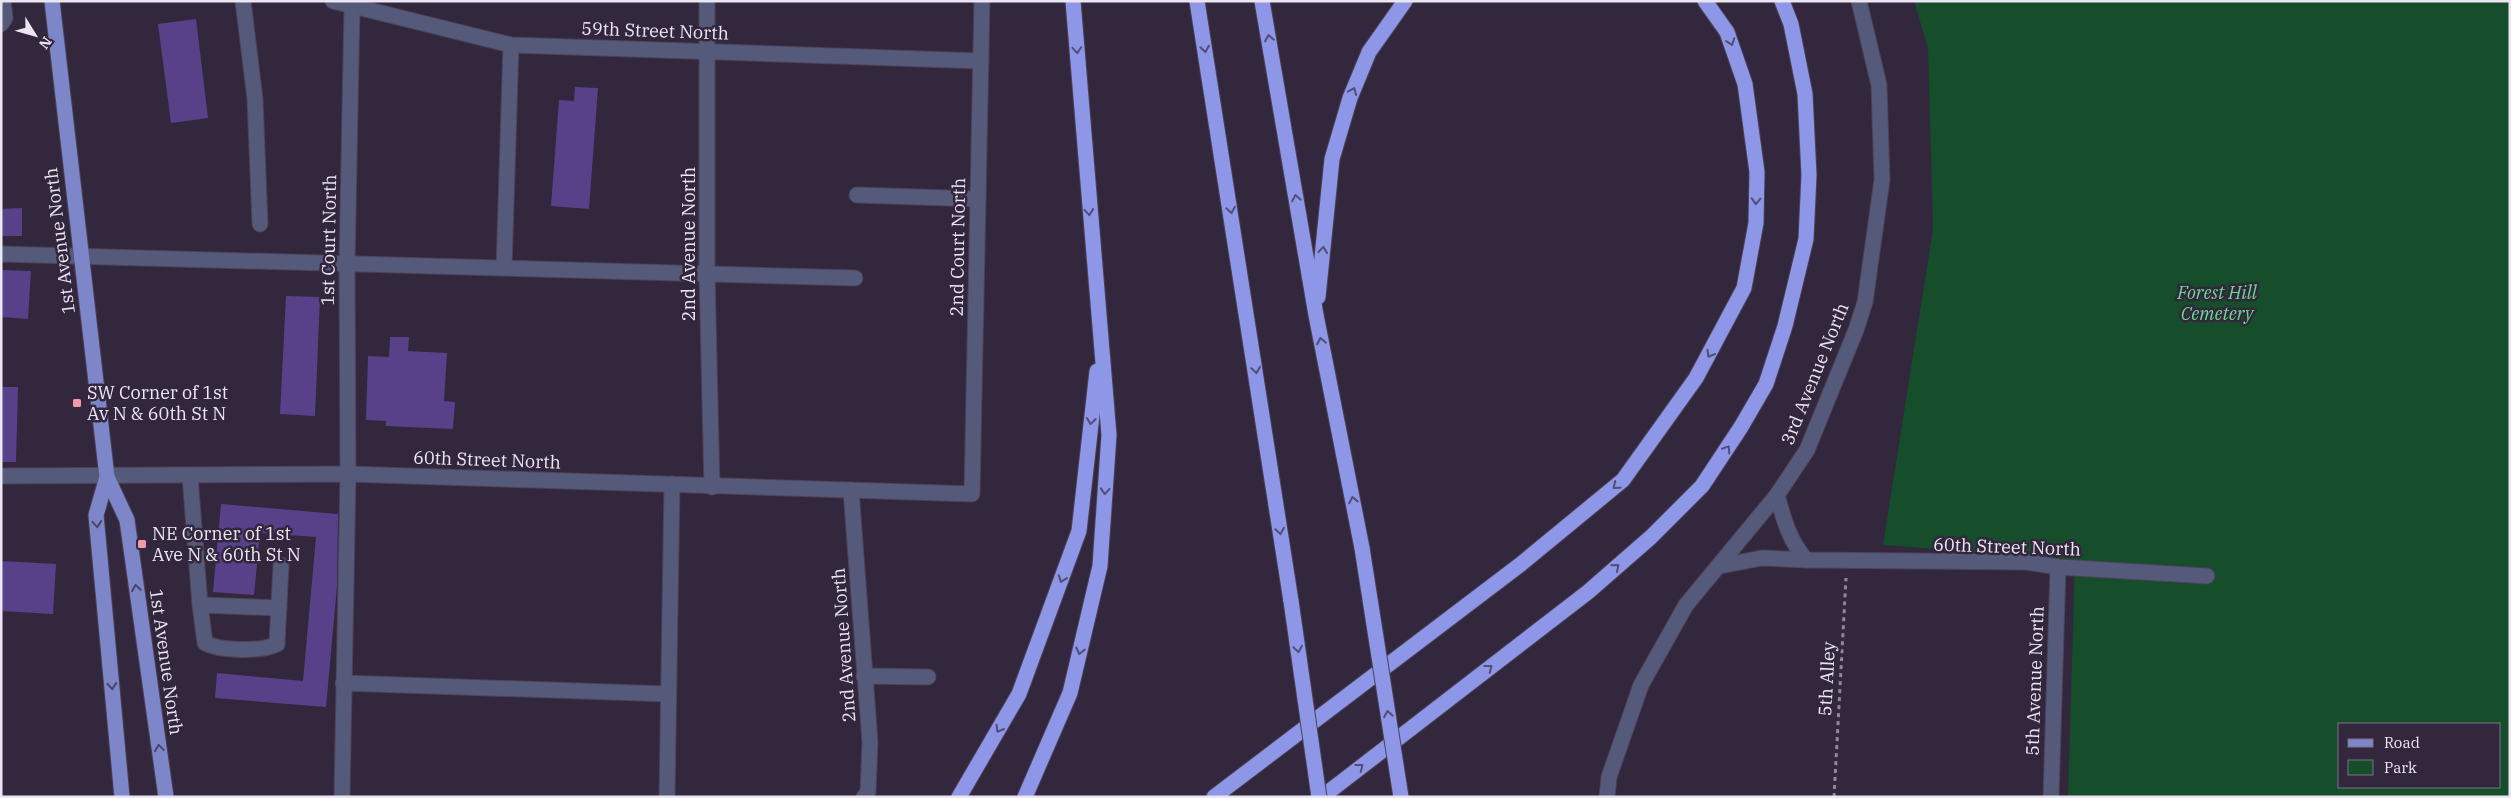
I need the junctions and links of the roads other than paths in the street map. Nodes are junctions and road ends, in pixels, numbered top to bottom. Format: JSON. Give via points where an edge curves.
{"nodes":[{"id":1,"x":52,"y":1,"type":"edge"},
{"id":2,"x":243,"y":1,"type":"edge"},
{"id":3,"x":333,"y":1,"type":"edge"},
{"id":4,"x":707,"y":1,"type":"edge"},
{"id":5,"x":982,"y":1,"type":"edge"},
{"id":6,"x":1073,"y":1,"type":"edge"},
{"id":7,"x":1197,"y":1,"type":"edge"},
{"id":8,"x":1262,"y":1,"type":"edge"},
{"id":9,"x":1405,"y":1,"type":"edge"},
{"id":10,"x":1705,"y":1,"type":"edge"},
{"id":11,"x":1782,"y":1,"type":"edge"},
{"id":12,"x":1859,"y":1,"type":"edge"},
{"id":13,"x":3,"y":3,"type":"edge"},
{"id":14,"x":352,"y":7,"type":"junction"},
{"id":15,"x":1,"y":24,"type":"edge"},
{"id":16,"x":511,"y":45,"type":"junction"},
{"id":17,"x":707,"y":51,"type":"junction"},
{"id":18,"x":981,"y":60,"type":"junction"},
{"id":19,"x":857,"y":195,"type":"dead end"},
{"id":20,"x":978,"y":199,"type":"junction"},
{"id":21,"x":260,"y":224,"type":"dead end"},
{"id":22,"x":1,"y":254,"type":"edge"},
{"id":23,"x":80,"y":257,"type":"junction"},
{"id":24,"x":347,"y":264,"type":"junction"},
{"id":25,"x":504,"y":268,"type":"junction"},
{"id":26,"x":707,"y":274,"type":"junction"},
{"id":27,"x":855,"y":278,"type":"dead end"},
{"id":28,"x":1316,"y":316,"type":"junction"},
{"id":29,"x":1100,"y":337,"type":"junction"},
{"id":30,"x":348,"y":474,"type":"junction"},
{"id":31,"x":1,"y":476,"type":"edge"},
{"id":32,"x":190,"y":476,"type":"junction"},
{"id":33,"x":107,"y":477,"type":"junction"},
{"id":34,"x":672,"y":484,"type":"junction"},
{"id":35,"x":712,"y":487,"type":"junction"},
{"id":36,"x":851,"y":490,"type":"junction"},
{"id":37,"x":972,"y":494,"type":"joint"},
{"id":38,"x":1777,"y":495,"type":"junction"},
{"id":39,"x":1806,"y":560,"type":"junction"},
{"id":40,"x":281,"y":565,"type":"dead end"},
{"id":41,"x":1720,"y":566,"type":"junction"},
{"id":42,"x":2058,"y":567,"type":"junction"},
{"id":43,"x":2207,"y":576,"type":"dead end"},
{"id":44,"x":200,"y":605,"type":"junction"},
{"id":45,"x":279,"y":608,"type":"junction"},
{"id":46,"x":864,"y":676,"type":"junction"},
{"id":47,"x":928,"y":677,"type":"dead end"},
{"id":48,"x":343,"y":683,"type":"junction"},
{"id":49,"x":668,"y":694,"type":"junction"},
{"id":50,"x":122,"y":797,"type":"edge"},
{"id":51,"x":166,"y":797,"type":"edge"},
{"id":52,"x":342,"y":797,"type":"edge"},
{"id":53,"x":667,"y":797,"type":"edge"},
{"id":54,"x":864,"y":797,"type":"edge"},
{"id":55,"x":960,"y":797,"type":"edge"},
{"id":56,"x":1025,"y":797,"type":"edge"},
{"id":57,"x":1214,"y":797,"type":"edge"},
{"id":58,"x":1320,"y":797,"type":"edge"},
{"id":59,"x":1401,"y":797,"type":"edge"},
{"id":60,"x":1607,"y":797,"type":"edge"},
{"id":61,"x":2050,"y":797,"type":"edge"}],
"edges":[{"from":1,"to":23,"type":"main road","name":"1st Avenue North"},
{"from":2,"to":21,"type":"street","via":[[254,99]]},
{"from":3,"to":14,"type":"street","name":"59th Street North"},
{"from":4,"to":17,"type":"street","name":"2nd Avenue North"},
{"from":5,"to":18,"type":"street","name":"2nd Court North"},
{"from":6,"to":29,"type":"highway","one_way":true},
{"from":7,"to":58,"type":"highway","one_way":true,"bridge":true},
{"from":28,"to":8,"type":"highway","one_way":true},
{"from":28,"to":9,"type":"highway","one_way":true,"via":[[1332,158],[1350,98],[1369,52]]},
{"from":10,"to":57,"type":"highway","one_way":true,"via":[[1727,32],[1745,84],[1758,172],[1756,223],[1744,288],[1696,378],[1623,480],[1520,564]]},
{"from":58,"to":11,"type":"highway","one_way":true,"via":[[1588,592],[1637,549],[1702,486],[1766,384],[1785,326],[1806,240],[1809,174],[1805,94],[1791,24]]},
{"from":12,"to":38,"type":"street","name":"3rd Avenue North","via":[[1879,86],[1882,180],[1865,302],[1807,450]]},
{"from":13,"to":15,"type":"street","via":[[5,18]]},
{"from":14,"to":16,"type":"street","name":"59th Street North"},
{"from":14,"to":24,"type":"street","name":"1st Court North"},
{"from":16,"to":17,"type":"street","name":"59th Street North"},
{"from":16,"to":25,"type":"street"},
{"from":17,"to":18,"type":"street","name":"59th Street North"},
{"from":17,"to":26,"type":"street","name":"2nd Avenue North"},
{"from":18,"to":20,"type":"street","name":"2nd Court North"},
{"from":19,"to":20,"type":"street"},
{"from":20,"to":37,"type":"street","name":"2nd Court North"},
{"from":22,"to":23,"type":"street"},
{"from":23,"to":24,"type":"street"},
{"from":23,"to":33,"type":"main road","name":"1st Avenue North"},
{"from":24,"to":25,"type":"street"},
{"from":24,"to":30,"type":"street","name":"1st Court North"},
{"from":25,"to":26,"type":"street"},
{"from":26,"to":27,"type":"street"},
{"from":26,"to":35,"type":"street","name":"2nd Avenue North"},
{"from":59,"to":28,"type":"highway","one_way":true,"bridge":true,"via":[[1362,548]]},
{"from":29,"to":55,"type":"highway","one_way":true,"via":[[1080,531],[1019,694]]},
{"from":29,"to":56,"type":"highway","one_way":true,"via":[[1109,435],[1100,566],[1070,693]]},
{"from":30,"to":32,"type":"street","name":"60th Street North"},
{"from":30,"to":34,"type":"street","name":"60th Street North"},
{"from":30,"to":48,"type":"street","name":"1st Court North"},
{"from":31,"to":33,"type":"street","name":"60th Street North"},
{"from":32,"to":33,"type":"street","name":"60th Street North"},
{"from":32,"to":44,"type":"street"},
{"from":33,"to":50,"type":"main road","name":"1st Avenue North","one_way":true,"via":[[96,515]]},
{"from":51,"to":33,"type":"main road","name":"1st Avenue North","one_way":true,"via":[[127,520]]},
{"from":34,"to":35,"type":"street","name":"60th Street North"},
{"from":34,"to":49,"type":"street"},
{"from":35,"to":36,"type":"street","name":"60th Street North"},
{"from":36,"to":37,"type":"street","name":"60th Street North"},
{"from":36,"to":46,"type":"street","name":"2nd Avenue North"},
{"from":38,"to":39,"type":"street","via":[[1787,532]]},
{"from":38,"to":41,"type":"street","name":"3rd Avenue North"},
{"from":39,"to":41,"type":"street","name":"60th Street North","via":[[1762,558]]},
{"from":39,"to":42,"type":"street","name":"60th Street North","via":[[2026,562]]},
{"from":40,"to":45,"type":"street"},
{"from":41,"to":60,"type":"street","name":"3rd Avenue North","via":[[1686,605],[1641,685],[1609,777]]},
{"from":42,"to":43,"type":"street","name":"60th Street North"},
{"from":42,"to":61,"type":"street","name":"5th Avenue North"},
{"from":44,"to":45,"type":"street"},
{"from":44,"to":45,"type":"street","via":[[205,643],[214,648],[268,649],[277,644]]},
{"from":46,"to":47,"type":"street"},
{"from":46,"to":54,"type":"street","name":"2nd Avenue North","via":[[870,742],[868,792]]},
{"from":48,"to":49,"type":"street"},
{"from":48,"to":52,"type":"street","name":"1st Court North"},
{"from":49,"to":53,"type":"street"}]}
